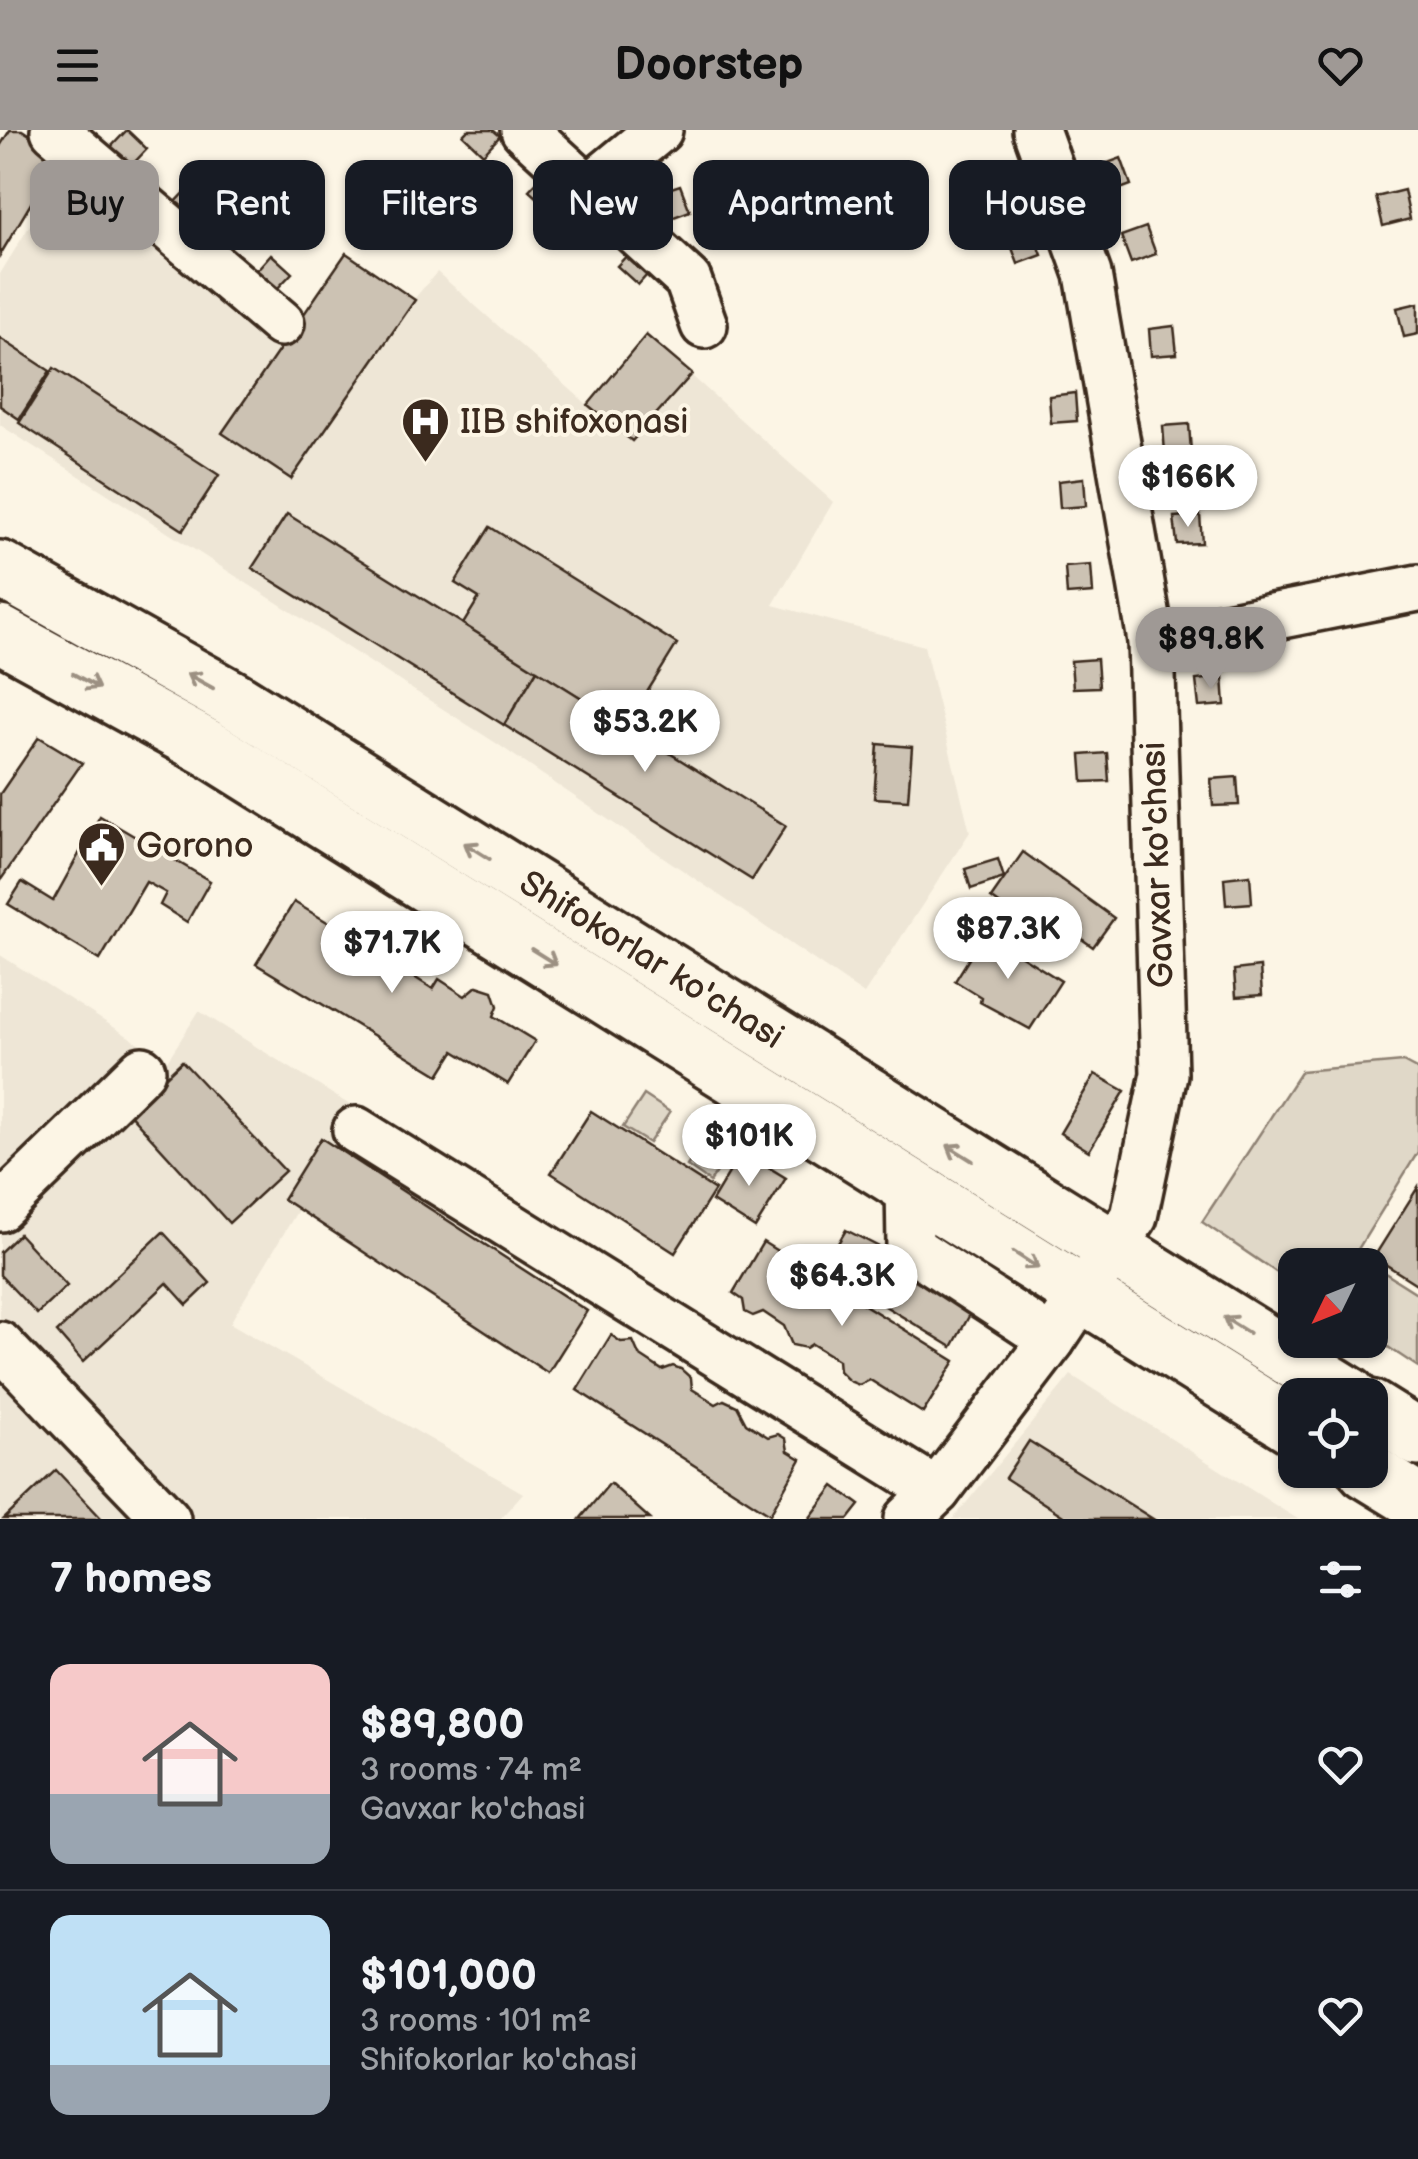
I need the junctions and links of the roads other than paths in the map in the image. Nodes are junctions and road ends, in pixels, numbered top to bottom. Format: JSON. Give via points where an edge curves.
{"nodes":[{"id":1,"x":54,"y":130,"type":"edge"},
{"id":2,"x":524,"y":130,"type":"edge"},
{"id":3,"x":659,"y":130,"type":"edge"},
{"id":4,"x":1036,"y":130,"type":"edge"},
{"id":5,"x":558,"y":160,"type":"edge"},
{"id":6,"x":623,"y":160,"type":"edge"},
{"id":7,"x":656,"y":250,"type":"edge"},
{"id":8,"x":281,"y":323,"type":"dead end"},
{"id":9,"x":704,"y":326,"type":"dead end"},
{"id":10,"x":0,"y":569,"type":"edge"},
{"id":11,"x":1418,"y":588,"type":"edge"},
{"id":12,"x":0,"y":634,"type":"edge"},
{"id":13,"x":1151,"y":640,"type":"junction"},
{"id":14,"x":142,"y":1070,"type":"dead end"},
{"id":15,"x":356,"y":1130,"type":"dead end"},
{"id":16,"x":0,"y":1208,"type":"edge"},
{"id":17,"x":1113,"y":1249,"type":"junction"},
{"id":18,"x":1068,"y":1318,"type":"junction"},
{"id":19,"x":0,"y":1345,"type":"edge"},
{"id":20,"x":1322,"y":1378,"type":"edge"},
{"id":21,"x":1278,"y":1419,"type":"edge"},
{"id":22,"x":1388,"y":1419,"type":"edge"},
{"id":23,"x":1418,"y":1438,"type":"edge"},
{"id":24,"x":1388,"y":1484,"type":"edge"},
{"id":25,"x":1418,"y":1502,"type":"edge"},
{"id":26,"x":922,"y":1505,"type":"edge"},
{"id":27,"x":168,"y":1519,"type":"edge"}],
"edges":[{"from":1,"to":8,"type":"street"},
{"from":2,"to":5,"type":"street"},
{"from":3,"to":6,"type":"street"},
{"from":4,"to":13,"type":"street","name":"Gavxar ko'chasi","via":[[1088,274]]},
{"from":7,"to":9,"type":"street","via":[[688,280]]},
{"from":17,"to":10,"type":"main road","name":"Shifokorlar ko'chasi","one_way":true,"via":[[233,698]]},
{"from":11,"to":13,"type":"street"},
{"from":12,"to":18,"type":"main road","name":"Shifokorlar ko'chasi","one_way":true,"via":[[210,749],[909,1184]]},
{"from":13,"to":17,"type":"street","name":"Gavxar ko'chasi","via":[[1164,1074],[1134,1217]]},
{"from":14,"to":16,"type":"street"},
{"from":15,"to":26,"type":"street"},
{"from":17,"to":18,"type":"street","name":"Gavxar ko'chasi"},
{"from":20,"to":17,"type":"main road","name":"Shifokorlar ko'chasi","one_way":true},
{"from":18,"to":21,"type":"main road","name":"Shifokorlar ko'chasi"},
{"from":18,"to":26,"type":"street","name":"Gavxar ko'chasi"},
{"from":19,"to":27,"type":"street"},
{"from":22,"to":23,"type":"main road"},
{"from":24,"to":25,"type":"main road"}]}
